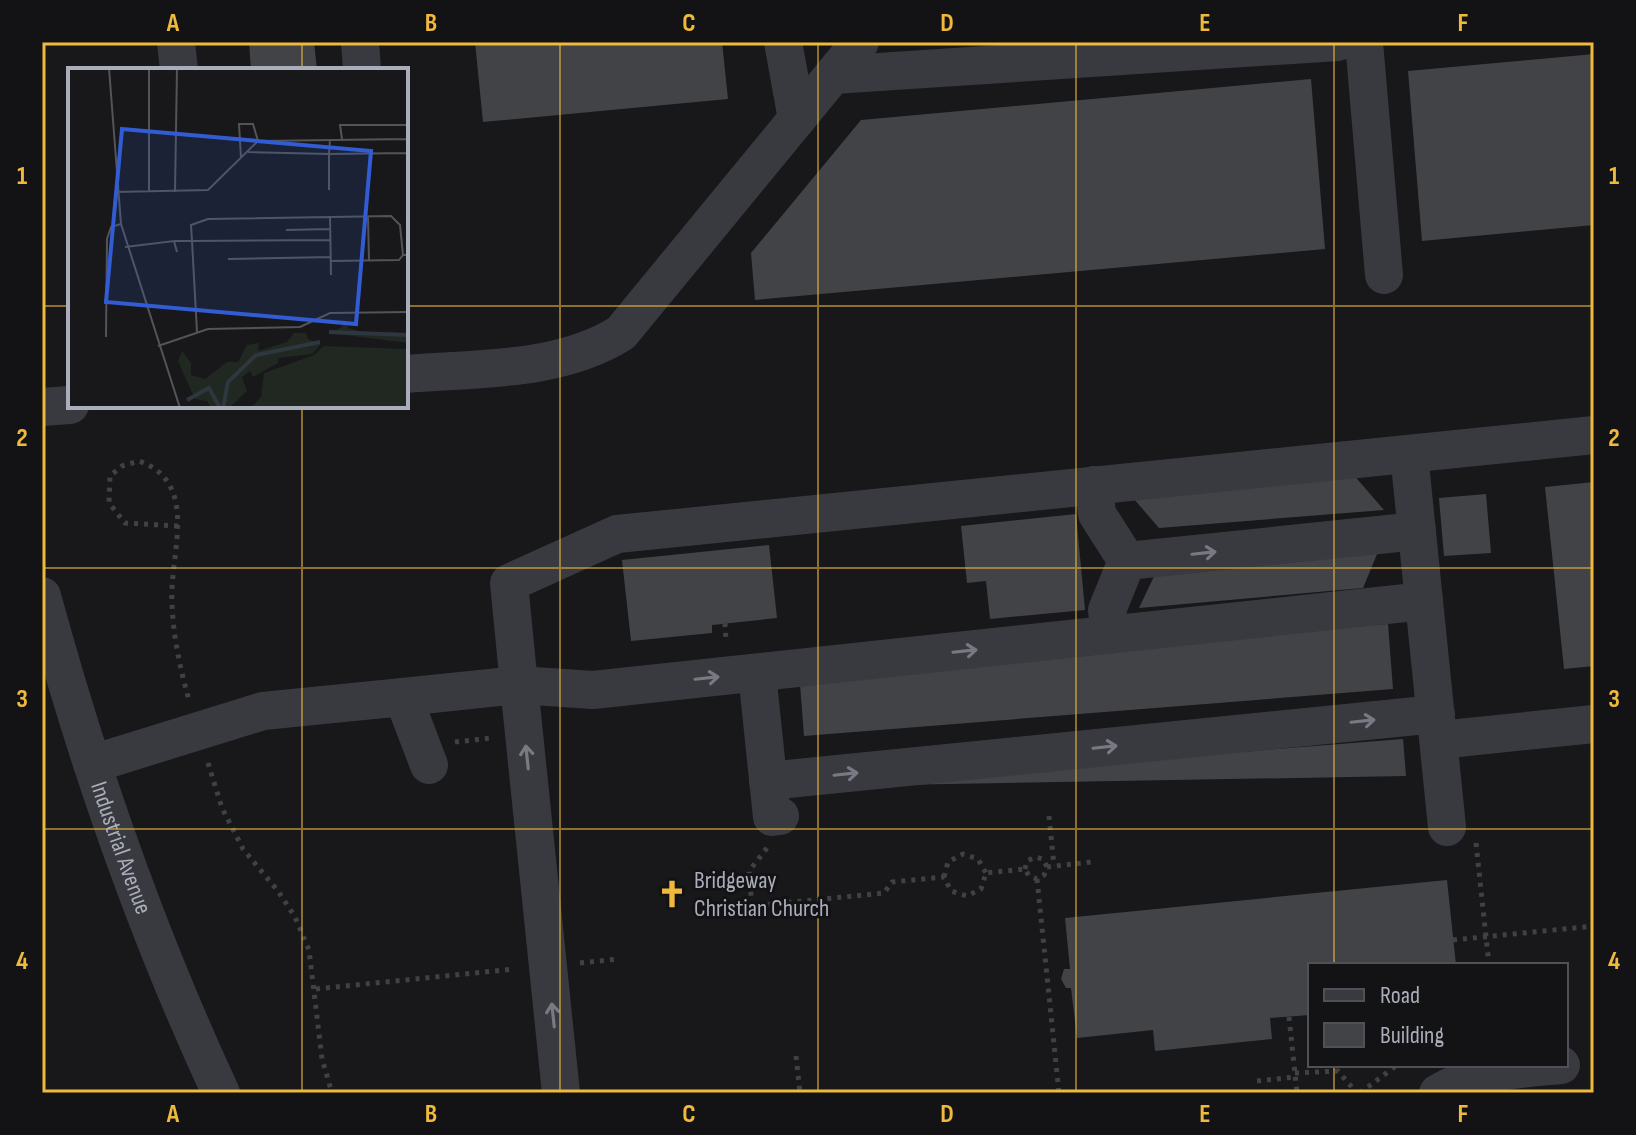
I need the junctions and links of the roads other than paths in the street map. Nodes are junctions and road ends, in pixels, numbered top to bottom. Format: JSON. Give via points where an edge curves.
{"nodes":[{"id":1,"x":176,"y":42,"type":"edge"},
{"id":2,"x":360,"y":42,"type":"edge"},
{"id":3,"x":783,"y":42,"type":"edge"},
{"id":4,"x":860,"y":42,"type":"edge"},
{"id":5,"x":1338,"y":42,"type":"edge"},
{"id":6,"x":1364,"y":42,"type":"edge"},
{"id":7,"x":179,"y":68,"type":"edge"},
{"id":8,"x":362,"y":68,"type":"edge"},
{"id":9,"x":833,"y":75,"type":"junction"},
{"id":10,"x":797,"y":119,"type":"junction"},
{"id":11,"x":1384,"y":275,"type":"dead end"},
{"id":12,"x":408,"y":374,"type":"edge"},
{"id":13,"x":68,"y":405,"type":"edge"},
{"id":14,"x":42,"y":407,"type":"edge"},
{"id":15,"x":1594,"y":435,"type":"edge"},
{"id":16,"x":1409,"y":454,"type":"junction"},
{"id":17,"x":1094,"y":485,"type":"junction"},
{"id":18,"x":1417,"y":531,"type":"junction"},
{"id":19,"x":1127,"y":561,"type":"junction"},
{"id":20,"x":1424,"y":601,"type":"junction"},
{"id":21,"x":44,"y":610,"type":"edge"},
{"id":22,"x":1110,"y":635,"type":"junction"},
{"id":23,"x":757,"y":673,"type":"junction"},
{"id":24,"x":519,"y":685,"type":"junction"},
{"id":25,"x":403,"y":697,"type":"junction"},
{"id":26,"x":1594,"y":724,"type":"edge"},
{"id":27,"x":1437,"y":727,"type":"junction"},
{"id":28,"x":92,"y":764,"type":"junction"},
{"id":29,"x":429,"y":765,"type":"dead end"},
{"id":30,"x":1447,"y":827,"type":"dead end"},
{"id":31,"x":1594,"y":1062,"type":"edge"},
{"id":32,"x":1568,"y":1065,"type":"edge"},
{"id":33,"x":1542,"y":1067,"type":"edge"},
{"id":34,"x":221,"y":1093,"type":"edge"},
{"id":35,"x":561,"y":1093,"type":"edge"},
{"id":36,"x":1438,"y":1093,"type":"edge"}],
"edges":[{"from":1,"to":7,"type":"street"},
{"from":2,"to":8,"type":"street"},
{"from":3,"to":10,"type":"street"},
{"from":4,"to":9,"type":"street"},
{"from":5,"to":9,"type":"street"},
{"from":6,"to":11,"type":"street"},
{"from":9,"to":10,"type":"street"},
{"from":10,"to":12,"type":"street","via":[[621,333],[598,347],[556,359]]},
{"from":13,"to":14,"type":"street"},
{"from":15,"to":16,"type":"street"},
{"from":16,"to":17,"type":"street"},
{"from":16,"to":18,"type":"street"},
{"from":17,"to":19,"type":"street","via":[[1097,514]]},
{"from":17,"to":24,"type":"street","via":[[617,534],[509,583]]},
{"from":19,"to":18,"type":"street","one_way":true},
{"from":18,"to":20,"type":"street"},
{"from":19,"to":22,"type":"street","via":[[1107,610]]},
{"from":20,"to":22,"type":"street"},
{"from":20,"to":27,"type":"street"},
{"from":21,"to":28,"type":"street","name":"Industrial Avenue"},
{"from":23,"to":22,"type":"street","one_way":true},
{"from":24,"to":23,"type":"street","one_way":true,"via":[[593,690]]},
{"from":23,"to":27,"type":"street","one_way":true,"via":[[774,799]]},
{"from":24,"to":25,"type":"street"},
{"from":35,"to":24,"type":"street","one_way":true},
{"from":25,"to":28,"type":"street","via":[[263,711]]},
{"from":25,"to":29,"type":"street"},
{"from":26,"to":27,"type":"street"},
{"from":27,"to":30,"type":"street"},
{"from":28,"to":34,"type":"street","name":"Industrial Avenue","via":[[133,880]]},
{"from":31,"to":32,"type":"street"},
{"from":33,"to":36,"type":"street","via":[[1459,1080]]}]}
